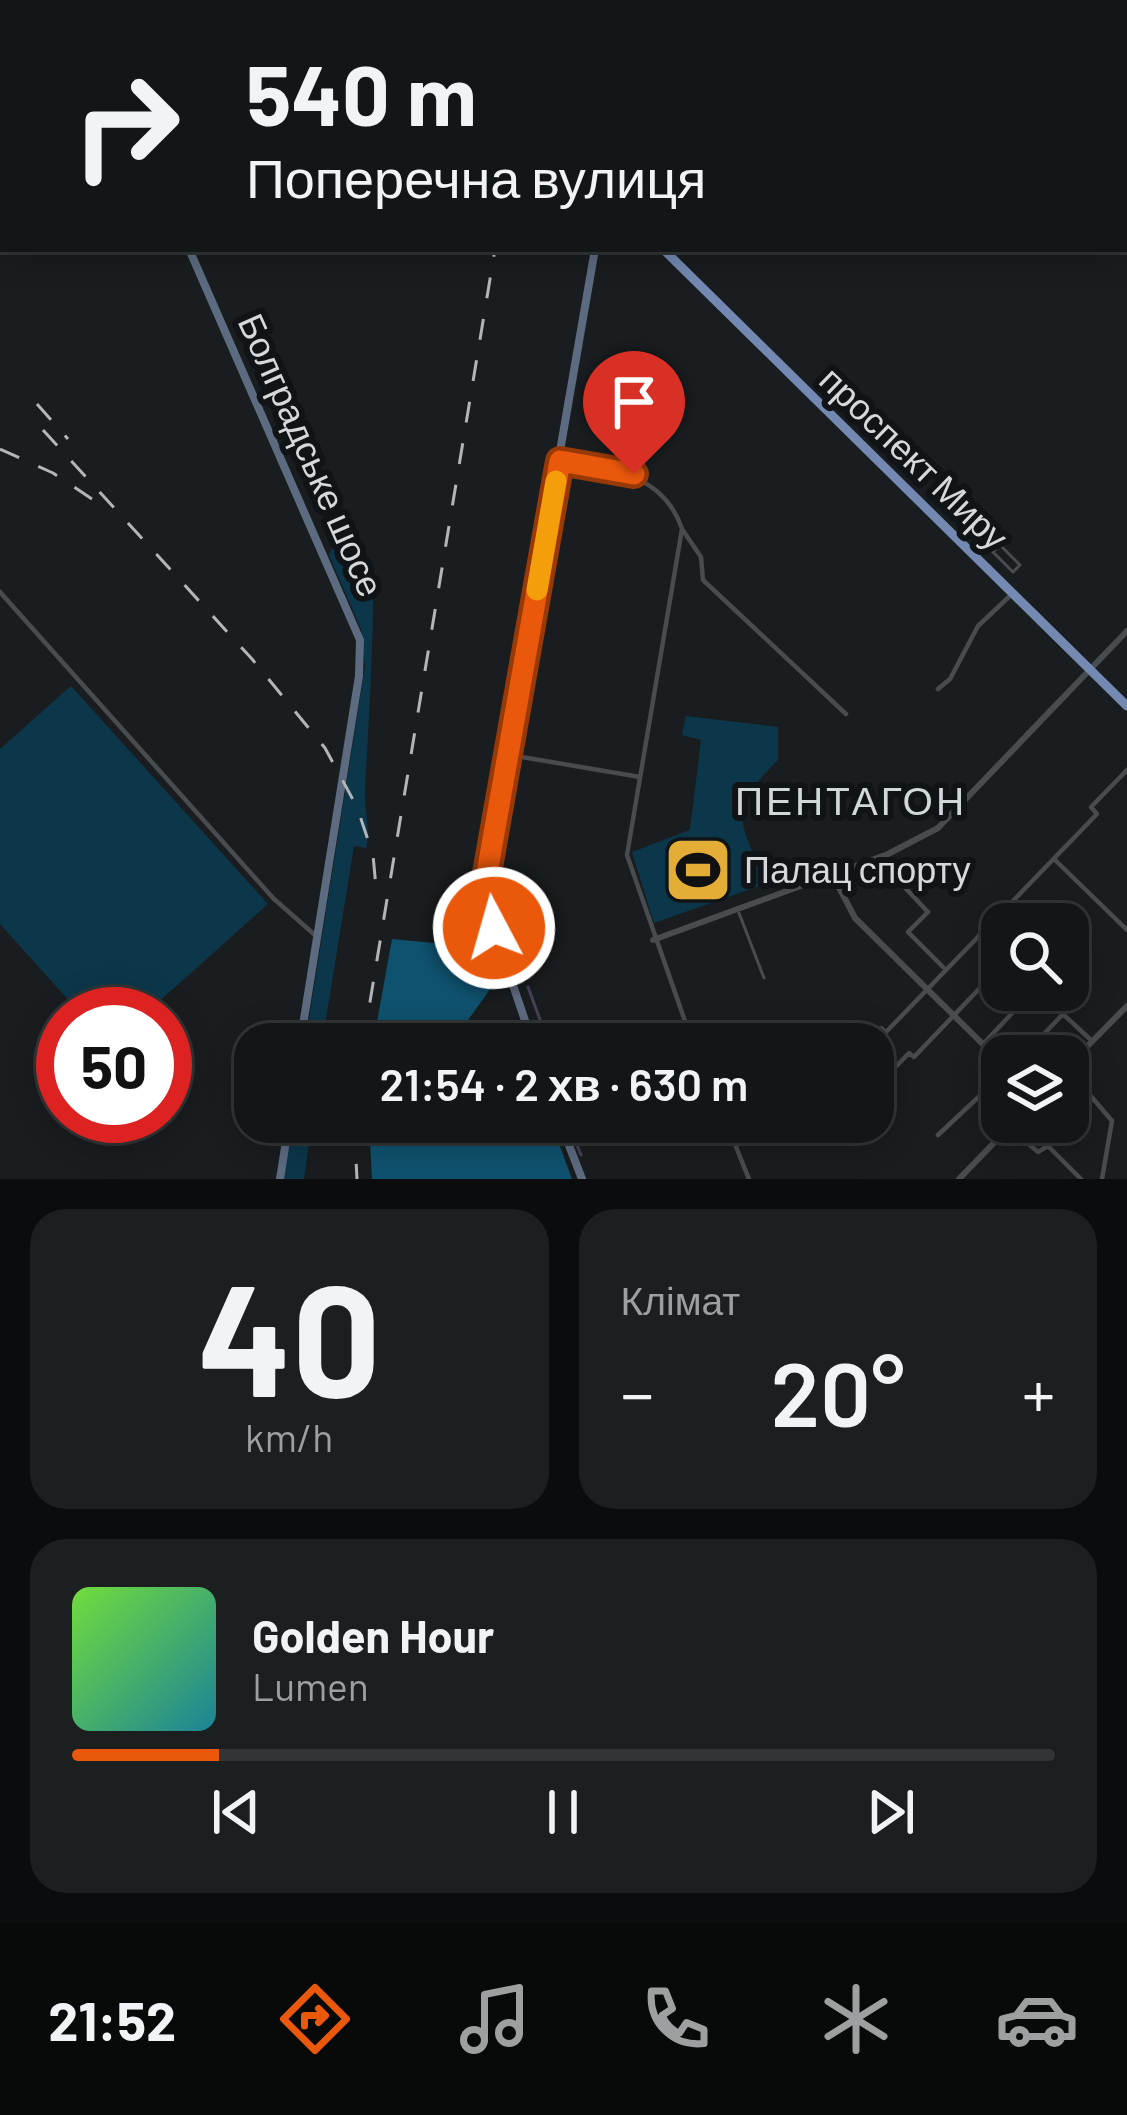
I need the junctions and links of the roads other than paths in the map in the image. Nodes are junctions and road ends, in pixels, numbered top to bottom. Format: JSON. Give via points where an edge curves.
{"nodes":[{"id":1,"x":190,"y":252,"type":"edge"},
{"id":2,"x":595,"y":252,"type":"edge"},
{"id":3,"x":666,"y":252,"type":"edge"},
{"id":4,"x":560,"y":461,"type":"junction"},
{"id":5,"x":682,"y":530,"type":"junction"},
{"id":6,"x":993,"y":552,"type":"joint"},
{"id":7,"x":0,"y":592,"type":"edge"},
{"id":8,"x":1013,"y":593,"type":"junction"},
{"id":9,"x":1127,"y":632,"type":"edge"},
{"id":10,"x":1090,"y":670,"type":"junction"},
{"id":11,"x":938,"y":689,"type":"dead end"},
{"id":12,"x":1127,"y":706,"type":"edge"},
{"id":13,"x":846,"y":714,"type":"dead end"},
{"id":14,"x":510,"y":755,"type":"junction"},
{"id":15,"x":1127,"y":770,"type":"edge"},
{"id":16,"x":640,"y":777,"type":"junction"},
{"id":17,"x":1054,"y":859,"type":"junction"},
{"id":18,"x":832,"y":874,"type":"junction"},
{"id":19,"x":895,"y":878,"type":"dead end"},
{"id":20,"x":738,"y":909,"type":"junction"},
{"id":21,"x":1127,"y":930,"type":"edge"},
{"id":22,"x":979,"y":935,"type":"junction"},
{"id":23,"x":318,"y":936,"type":"junction"},
{"id":24,"x":981,"y":937,"type":"edge"},
{"id":25,"x":653,"y":940,"type":"junction"},
{"id":26,"x":945,"y":969,"type":"junction"},
{"id":27,"x":764,"y":978,"type":"dead end"},
{"id":28,"x":981,"y":985,"type":"edge"},
{"id":29,"x":925,"y":989,"type":"junction"},
{"id":30,"x":1127,"y":1006,"type":"edge"},
{"id":31,"x":1015,"y":1011,"type":"edge"},
{"id":32,"x":1060,"y":1011,"type":"edge"},
{"id":33,"x":1064,"y":1014,"type":"junction"},
{"id":34,"x":953,"y":1016,"type":"junction"},
{"id":35,"x":304,"y":1023,"type":"edge"},
{"id":36,"x":526,"y":1023,"type":"edge"},
{"id":37,"x":685,"y":1023,"type":"edge"},
{"id":38,"x":894,"y":1023,"type":"edge"},
{"id":39,"x":991,"y":1035,"type":"edge"},
{"id":40,"x":1044,"y":1035,"type":"edge"},
{"id":41,"x":1092,"y":1041,"type":"junction"},
{"id":42,"x":981,"y":1043,"type":"edge"},
{"id":43,"x":1089,"y":1044,"type":"edge"},
{"id":44,"x":894,"y":1070,"type":"edge"},
{"id":45,"x":1089,"y":1090,"type":"edge"},
{"id":46,"x":981,"y":1095,"type":"edge"},
{"id":47,"x":938,"y":1135,"type":"dead end"},
{"id":48,"x":286,"y":1143,"type":"edge"},
{"id":49,"x":568,"y":1143,"type":"edge"},
{"id":50,"x":734,"y":1143,"type":"edge"},
{"id":51,"x":994,"y":1143,"type":"edge"},
{"id":52,"x":1029,"y":1143,"type":"edge"},
{"id":53,"x":280,"y":1179,"type":"edge"},
{"id":54,"x":582,"y":1179,"type":"edge"},
{"id":55,"x":749,"y":1179,"type":"edge"},
{"id":56,"x":959,"y":1179,"type":"edge"},
{"id":57,"x":1082,"y":1179,"type":"edge"},
{"id":58,"x":1102,"y":1179,"type":"edge"}],
"edges":[{"from":1,"to":23,"type":"main road","name":"Болградське шосе","via":[[358,629],[359,676]]},
{"from":2,"to":4,"type":"main road"},
{"from":3,"to":8,"type":"main road","name":"проспект Миру"},
{"from":4,"to":5,"type":"street","via":[[634,474],[659,492]]},
{"from":4,"to":14,"type":"main road"},
{"from":5,"to":13,"type":"street","via":[[701,557],[703,580]]},
{"from":5,"to":16,"type":"street"},
{"from":6,"to":6,"type":"street","via":[[1013,572],[1020,565],[1000,544]]},
{"from":7,"to":23,"type":"street","via":[[273,898]]},
{"from":8,"to":10,"type":"main road","name":"проспект Миру"},
{"from":8,"to":11,"type":"street","via":[[978,626]]},
{"from":9,"to":10,"type":"street"},
{"from":10,"to":12,"type":"main road","name":"проспект Миру"},
{"from":10,"to":18,"type":"street","via":[[944,824]]},
{"from":14,"to":16,"type":"street"},
{"from":14,"to":36,"type":"main road","via":[[486,900]]},
{"from":15,"to":17,"type":"street"},
{"from":16,"to":25,"type":"street","via":[[627,855]]},
{"from":17,"to":21,"type":"street"},
{"from":17,"to":22,"type":"street"},
{"from":18,"to":20,"type":"street"},
{"from":18,"to":29,"type":"street","via":[[855,918]]},
{"from":19,"to":26,"type":"street","via":[[928,912],[908,932]]},
{"from":20,"to":25,"type":"street"},
{"from":20,"to":27,"type":"street"},
{"from":22,"to":24,"type":"street"},
{"from":22,"to":26,"type":"street"},
{"from":23,"to":35,"type":"main road","name":"Болградське шосе"},
{"from":25,"to":37,"type":"street"},
{"from":26,"to":29,"type":"street"},
{"from":28,"to":34,"type":"street"},
{"from":29,"to":34,"type":"street"},
{"from":29,"to":38,"type":"street"},
{"from":30,"to":41,"type":"street"},
{"from":31,"to":39,"type":"street"},
{"from":32,"to":33,"type":"street"},
{"from":33,"to":40,"type":"street"},
{"from":33,"to":41,"type":"street"},
{"from":34,"to":42,"type":"street"},
{"from":34,"to":44,"type":"street"},
{"from":41,"to":43,"type":"street"},
{"from":45,"to":58,"type":"street","via":[[1112,1121]]},
{"from":46,"to":47,"type":"street"},
{"from":48,"to":53,"type":"main road"},
{"from":49,"to":54,"type":"main road"},
{"from":50,"to":55,"type":"street"},
{"from":51,"to":56,"type":"street"},
{"from":52,"to":57,"type":"street","via":[[1048,1146]]}]}
